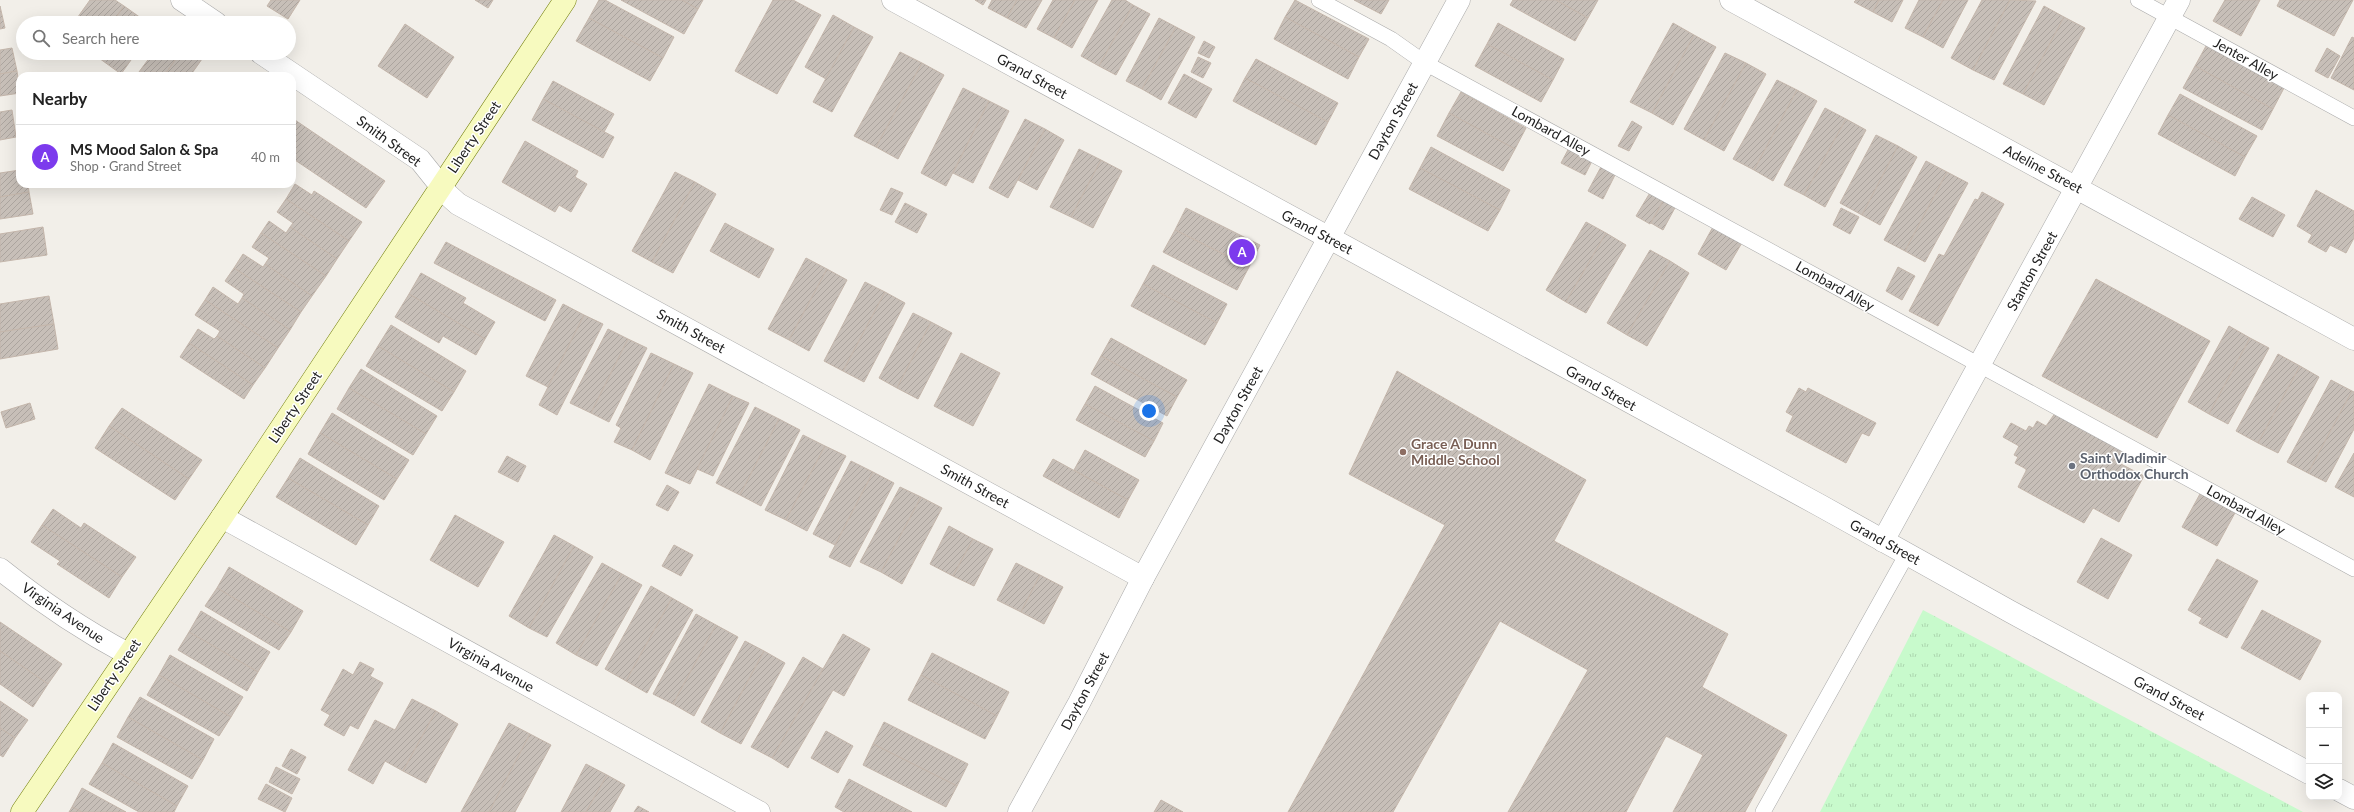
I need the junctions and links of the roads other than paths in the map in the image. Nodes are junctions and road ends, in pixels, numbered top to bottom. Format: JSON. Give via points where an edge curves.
{"nodes":[{"id":1,"x":182,"y":0,"type":"edge"},
{"id":2,"x":565,"y":0,"type":"edge"},
{"id":3,"x":894,"y":0,"type":"edge"},
{"id":4,"x":1319,"y":0,"type":"edge"},
{"id":5,"x":1459,"y":0,"type":"edge"},
{"id":6,"x":1731,"y":0,"type":"edge"},
{"id":7,"x":2138,"y":0,"type":"edge"},
{"id":8,"x":2175,"y":9,"type":"edge"},
{"id":9,"x":206,"y":16,"type":"edge"},
{"id":10,"x":271,"y":60,"type":"edge"},
{"id":11,"x":1425,"y":63,"type":"junction"},
{"id":12,"x":289,"y":72,"type":"edge"},
{"id":13,"x":296,"y":77,"type":"edge"},
{"id":14,"x":2354,"y":118,"type":"edge"},
{"id":15,"x":441,"y":187,"type":"junction"},
{"id":16,"x":2078,"y":187,"type":"junction"},
{"id":17,"x":1329,"y":238,"type":"junction"},
{"id":18,"x":2354,"y":339,"type":"edge"},
{"id":19,"x":1980,"y":365,"type":"junction"},
{"id":20,"x":222,"y":517,"type":"junction"},
{"id":21,"x":1883,"y":541,"type":"junction"},
{"id":22,"x":1907,"y":554,"type":"junction"},
{"id":23,"x":0,"y":569,"type":"edge"},
{"id":24,"x":2354,"y":569,"type":"edge"},
{"id":25,"x":1143,"y":578,"type":"junction"},
{"id":26,"x":128,"y":654,"type":"junction"},
{"id":27,"x":2306,"y":771,"type":"edge"},
{"id":28,"x":2342,"y":792,"type":"edge"},
{"id":29,"x":2354,"y":798,"type":"edge"},
{"id":30,"x":22,"y":812,"type":"edge"},
{"id":31,"x":760,"y":812,"type":"edge"},
{"id":32,"x":1019,"y":812,"type":"edge"},
{"id":33,"x":1763,"y":812,"type":"edge"}],
"edges":[{"from":1,"to":9,"type":"street"},
{"from":2,"to":15,"type":"street","name":"Liberty Street"},
{"from":3,"to":17,"type":"street","name":"Grand Street"},
{"from":4,"to":11,"type":"lane","name":"Lombard Alley","via":[[1390,39]]},
{"from":5,"to":11,"type":"street","name":"Dayton Street"},
{"from":6,"to":16,"type":"street","name":"Adeline Street"},
{"from":7,"to":8,"type":"lane","name":"Jenter Alley"},
{"from":8,"to":14,"type":"lane","name":"Jenter Alley"},
{"from":8,"to":16,"type":"street","name":"Stanton Street"},
{"from":10,"to":12,"type":"street","name":"Smith Street"},
{"from":11,"to":17,"type":"street","name":"Dayton Street"},
{"from":11,"to":19,"type":"lane","name":"Lombard Alley"},
{"from":13,"to":15,"type":"street","name":"Smith Street","via":[[420,160]]},
{"from":15,"to":20,"type":"street","name":"Liberty Street"},
{"from":15,"to":25,"type":"street","name":"Smith Street","via":[[458,204]]},
{"from":16,"to":18,"type":"street","name":"Adeline Street"},
{"from":16,"to":19,"type":"street","name":"Stanton Street"},
{"from":17,"to":21,"type":"street","name":"Grand Street"},
{"from":17,"to":25,"type":"street","name":"Dayton Street"},
{"from":19,"to":21,"type":"street","name":"Stanton Street"},
{"from":19,"to":24,"type":"lane","name":"Lombard Alley"},
{"from":20,"to":26,"type":"street","name":"Liberty Street"},
{"from":20,"to":31,"type":"street","name":"Virginia Avenue"},
{"from":21,"to":22,"type":"street","name":"Grand Street"},
{"from":22,"to":27,"type":"street","name":"Grand Street"},
{"from":22,"to":33,"type":"lane"},
{"from":23,"to":26,"type":"street","name":"Virginia Avenue","via":[[91,633]]},
{"from":25,"to":32,"type":"street","name":"Dayton Street"},
{"from":26,"to":30,"type":"street","name":"Liberty Street"},
{"from":28,"to":29,"type":"street"}]}
